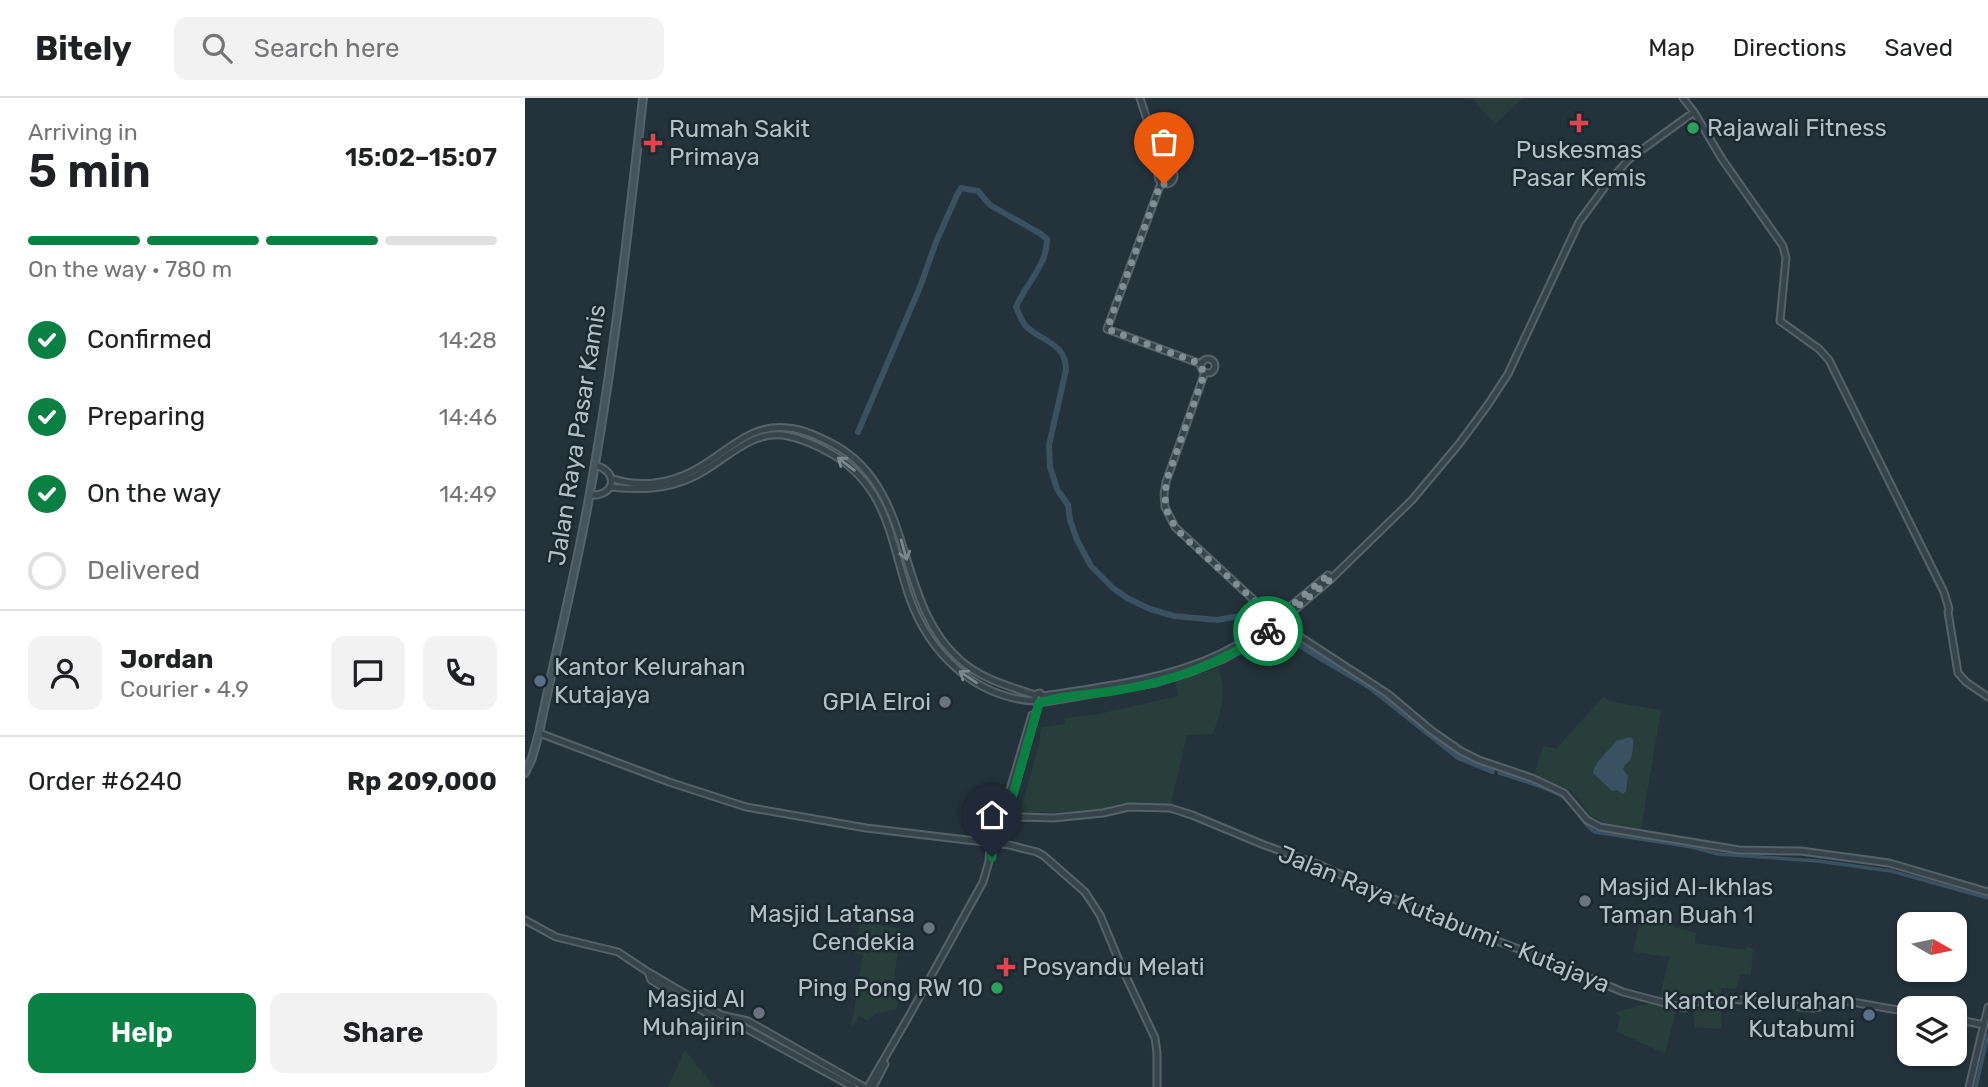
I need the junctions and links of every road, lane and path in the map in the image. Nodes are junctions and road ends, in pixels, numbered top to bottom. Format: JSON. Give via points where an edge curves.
{"nodes":[{"id":1,"x":643,"y":98,"type":"edge"},
{"id":2,"x":1140,"y":98,"type":"edge"},
{"id":3,"x":1683,"y":98,"type":"edge"},
{"id":4,"x":1694,"y":112,"type":"junction"},
{"id":5,"x":1163,"y":169,"type":"junction"},
{"id":6,"x":1161,"y":183,"type":"junction"},
{"id":7,"x":1201,"y":364,"type":"junction"},
{"id":8,"x":1205,"y":372,"type":"junction"},
{"id":9,"x":595,"y":465,"type":"junction"},
{"id":10,"x":611,"y":478,"type":"junction"},
{"id":11,"x":610,"y":487,"type":"junction"},
{"id":12,"x":590,"y":495,"type":"junction"},
{"id":13,"x":1278,"y":620,"type":"junction"},
{"id":14,"x":1988,"y":697,"type":"edge"},
{"id":15,"x":1038,"y":700,"type":"junction"},
{"id":16,"x":539,"y":733,"type":"junction"},
{"id":17,"x":525,"y":773,"type":"edge"},
{"id":18,"x":1006,"y":819,"type":"junction"},
{"id":19,"x":991,"y":842,"type":"junction"},
{"id":20,"x":1988,"y":892,"type":"edge"},
{"id":21,"x":525,"y":920,"type":"edge"},
{"id":22,"x":1988,"y":1007,"type":"edge"},
{"id":23,"x":1897,"y":1010,"type":"edge"},
{"id":24,"x":1967,"y":1021,"type":"edge"},
{"id":25,"x":1984,"y":1025,"type":"junction"},
{"id":26,"x":802,"y":1055,"type":"junction"},
{"id":27,"x":869,"y":1086,"type":"edge"},
{"id":28,"x":853,"y":1087,"type":"edge"},
{"id":29,"x":1157,"y":1087,"type":"edge"},
{"id":30,"x":1969,"y":1087,"type":"edge"}],
"edges":[{"from":1,"to":9,"type":"main road","name":"Jalan Raya Pasar Kamis"},
{"from":2,"to":5,"type":"street"},
{"from":3,"to":4,"type":"street"},
{"from":4,"to":13,"type":"street","via":[[1629,159],[1579,222],[1508,374],[1459,444],[1412,500]]},
{"from":4,"to":14,"type":"street","via":[[1783,246],[1780,321],[1829,360],[1944,592],[1958,673]]},
{"from":5,"to":6,"type":"street","via":[[1158,174]]},
{"from":5,"to":6,"type":"street","via":[[1172,171],[1174,177],[1171,183]]},
{"from":6,"to":7,"type":"street","via":[[1107,329]]},
{"from":7,"to":8,"type":"street"},
{"from":7,"to":8,"type":"street","via":[[1208,359],[1214,363],[1213,370]]},
{"from":8,"to":13,"type":"street","via":[[1166,482],[1165,507],[1184,537]]},
{"from":9,"to":10,"type":"street","via":[[606,469]]},
{"from":9,"to":12,"type":"main road","name":"Jalan Raya Pasar Kamis"},
{"from":10,"to":11,"type":"street"},
{"from":10,"to":15,"type":"street","one_way":true,"via":[[640,484],[677,478],[742,438],[774,428],[798,430],[830,443],[857,460],[878,487],[893,516],[924,612],[944,643],[982,676]]},
{"from":11,"to":12,"type":"street","via":[[598,496]]},
{"from":15,"to":11,"type":"street","one_way":true,"via":[[987,688],[945,659],[911,602],[877,501],[854,469],[827,451],[785,435],[772,435],[742,446],[695,477],[675,484],[655,489]]},
{"from":12,"to":16,"type":"main road","name":"Jalan Raya Pasar Kamis"},
{"from":13,"to":15,"type":"street","via":[[1188,673],[1155,683]]},
{"from":13,"to":20,"type":"street","via":[[1388,694],[1461,751],[1565,793],[1587,820],[1599,827],[1739,850],[1880,862]]},
{"from":15,"to":18,"type":"street"},
{"from":16,"to":17,"type":"main road","name":"Jalan Raya Pasar Kamis"},
{"from":16,"to":19,"type":"street","via":[[753,809]]},
{"from":18,"to":19,"type":"street"},
{"from":18,"to":23,"type":"street","name":"Jalan Raya Kutabumi - Kutajaya","via":[[1053,818],[1129,807],[1170,808],[1638,997],[1684,1008],[1712,999],[1814,1008],[1841,1000]]},
{"from":19,"to":27,"type":"street","via":[[990,861],[964,920]]},
{"from":19,"to":29,"type":"street","via":[[1044,856],[1091,900],[1156,1038]]},
{"from":21,"to":26,"type":"street","via":[[553,937],[618,952],[726,1024],[747,1024]]},
{"from":22,"to":25,"type":"street"},
{"from":24,"to":25,"type":"street"},
{"from":25,"to":30,"type":"street"},
{"from":26,"to":27,"type":"street"},
{"from":26,"to":28,"type":"street"}]}
